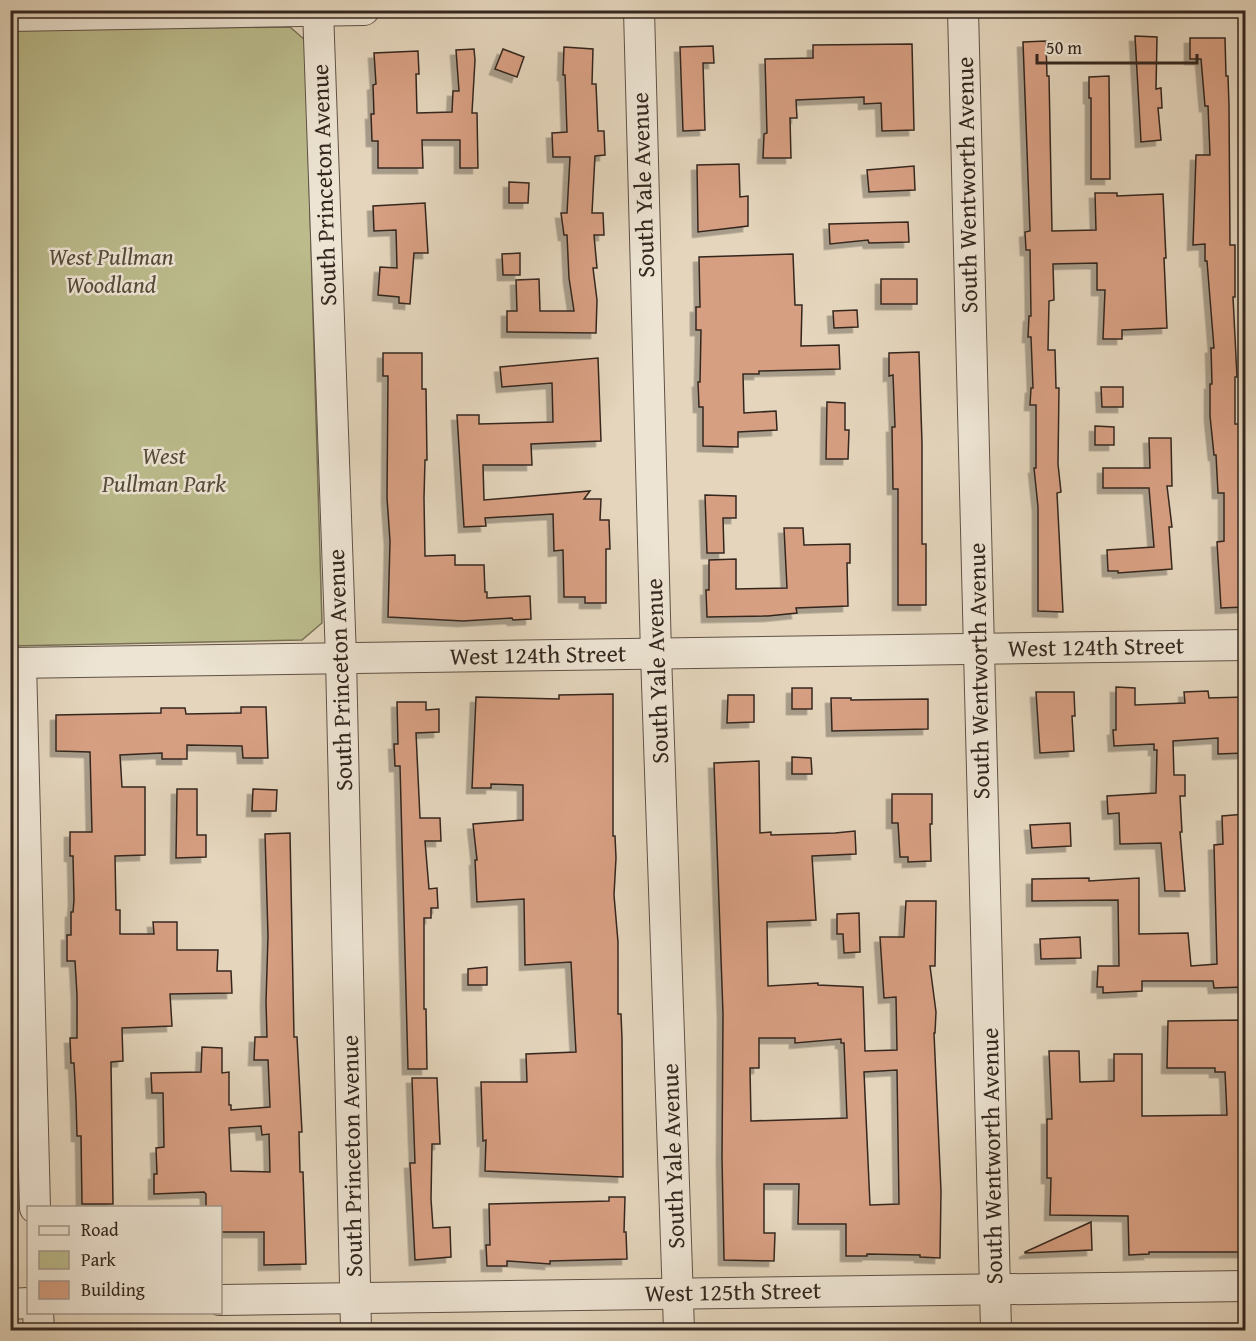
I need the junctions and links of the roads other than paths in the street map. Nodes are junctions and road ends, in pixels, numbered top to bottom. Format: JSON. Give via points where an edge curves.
{"nodes":[{"id":1,"x":364,"y":10,"type":"edge"},
{"id":2,"x":639,"y":10,"type":"edge"},
{"id":3,"x":963,"y":10,"type":"edge"},
{"id":4,"x":318,"y":11,"type":"edge"},
{"id":5,"x":10,"y":16,"type":"edge"},
{"id":6,"x":1245,"y":645,"type":"edge"},
{"id":7,"x":979,"y":649,"type":"junction"},
{"id":8,"x":656,"y":654,"type":"junction"},
{"id":9,"x":341,"y":658,"type":"junction"},
{"id":10,"x":16,"y":663,"type":"edge"},
{"id":11,"x":35,"y":1206,"type":"edge"},
{"id":12,"x":1245,"y":1286,"type":"edge"},
{"id":13,"x":995,"y":1288,"type":"junction"},
{"id":14,"x":678,"y":1293,"type":"junction"},
{"id":15,"x":356,"y":1298,"type":"junction"},
{"id":16,"x":222,"y":1300,"type":"edge"},
{"id":17,"x":27,"y":1303,"type":"edge"},
{"id":18,"x":10,"y":1304,"type":"edge"},
{"id":19,"x":38,"y":1314,"type":"edge"},
{"id":20,"x":39,"y":1330,"type":"edge"},
{"id":21,"x":356,"y":1330,"type":"edge"},
{"id":22,"x":679,"y":1330,"type":"edge"},
{"id":23,"x":996,"y":1330,"type":"edge"}],
"edges":[{"from":1,"to":4,"type":"street"},
{"from":2,"to":8,"type":"street","name":"South Yale Avenue"},
{"from":3,"to":7,"type":"street","name":"South Wentworth Avenue"},
{"from":4,"to":5,"type":"street"},
{"from":4,"to":9,"type":"street","name":"South Princeton Avenue"},
{"from":6,"to":7,"type":"street","name":"West 124th Street"},
{"from":7,"to":8,"type":"street","name":"West 124th Street"},
{"from":7,"to":13,"type":"street","name":"South Wentworth Avenue"},
{"from":8,"to":9,"type":"street","name":"West 124th Street"},
{"from":8,"to":14,"type":"street","name":"South Yale Avenue"},
{"from":9,"to":10,"type":"street","name":"West 124th Street"},
{"from":9,"to":15,"type":"street","name":"South Princeton Avenue"},
{"from":10,"to":11,"type":"street"},
{"from":12,"to":13,"type":"street","name":"West 125th Street"},
{"from":13,"to":14,"type":"street","name":"West 125th Street"},
{"from":13,"to":23,"type":"street","name":"South Wentworth Avenue"},
{"from":14,"to":15,"type":"street","name":"West 125th Street"},
{"from":14,"to":22,"type":"street","name":"South Yale Avenue"},
{"from":15,"to":16,"type":"street","name":"West 125th Street"},
{"from":15,"to":21,"type":"street","name":"South Princeton Avenue"},
{"from":17,"to":18,"type":"street"},
{"from":19,"to":20,"type":"street"}]}
